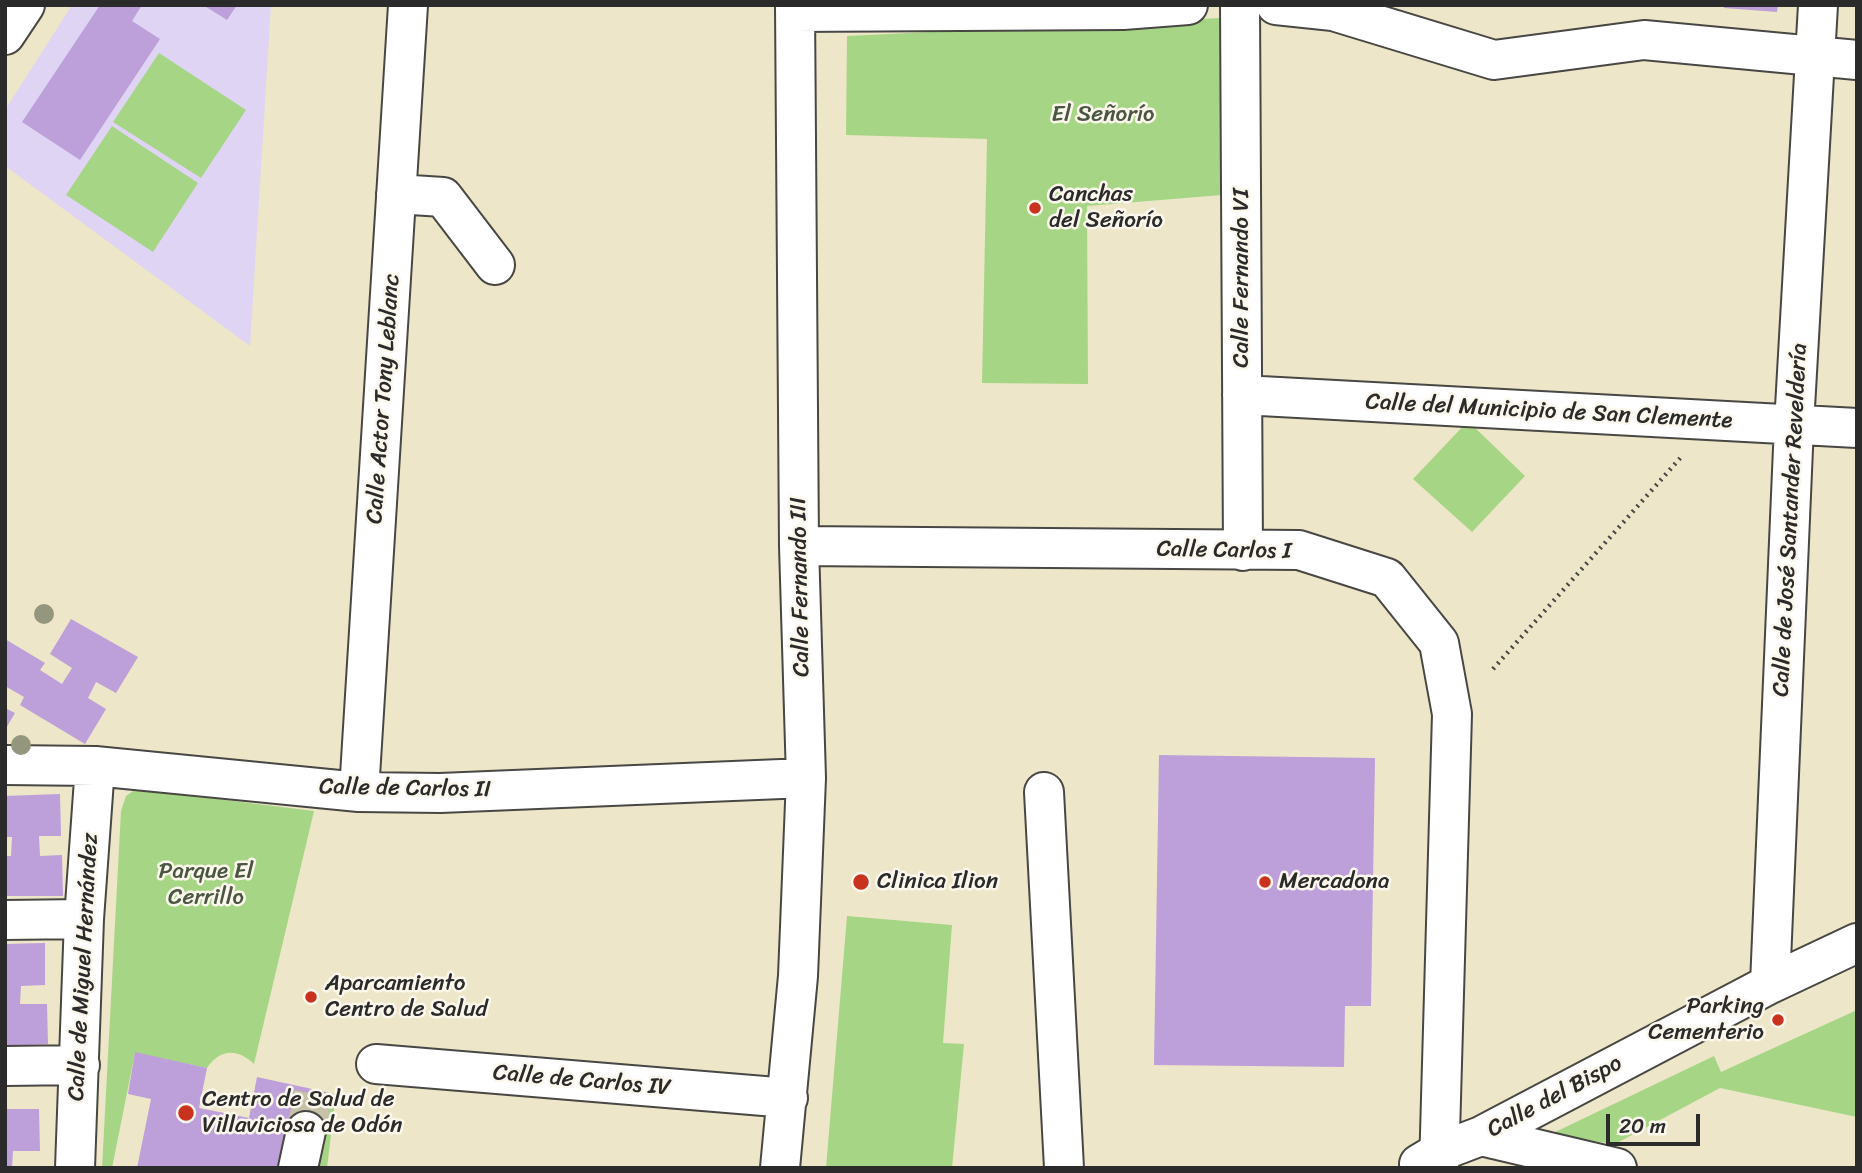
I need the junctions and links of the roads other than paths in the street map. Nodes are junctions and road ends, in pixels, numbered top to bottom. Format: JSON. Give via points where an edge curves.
{"nodes":[{"id":1,"x":24,"y":5,"type":"edge"},
{"id":2,"x":408,"y":5,"type":"edge"},
{"id":3,"x":1188,"y":5,"type":"edge"},
{"id":4,"x":1240,"y":5,"type":"edge"},
{"id":5,"x":1276,"y":5,"type":"edge"},
{"id":6,"x":1818,"y":5,"type":"edge"},
{"id":7,"x":1123,"y":8,"type":"edge"},
{"id":8,"x":795,"y":9,"type":"edge"},
{"id":9,"x":5,"y":35,"type":"edge"},
{"id":10,"x":1813,"y":56,"type":"junction"},
{"id":11,"x":1857,"y":60,"type":"edge"},
{"id":12,"x":397,"y":194,"type":"junction"},
{"id":13,"x":495,"y":265,"type":"dead end"},
{"id":14,"x":1242,"y":395,"type":"junction"},
{"id":15,"x":1794,"y":425,"type":"junction"},
{"id":16,"x":1857,"y":428,"type":"edge"},
{"id":17,"x":799,"y":547,"type":"junction"},
{"id":18,"x":1243,"y":551,"type":"junction"},
{"id":19,"x":5,"y":765,"type":"edge"},
{"id":20,"x":95,"y":766,"type":"junction"},
{"id":21,"x":806,"y":778,"type":"junction"},
{"id":22,"x":359,"y":792,"type":"junction"},
{"id":23,"x":1044,"y":792,"type":"dead end"},
{"id":24,"x":84,"y":919,"type":"junction"},
{"id":25,"x":5,"y":920,"type":"edge"},
{"id":26,"x":1857,"y":943,"type":"edge"},
{"id":27,"x":1770,"y":985,"type":"junction"},
{"id":28,"x":376,"y":1064,"type":"dead end"},
{"id":29,"x":80,"y":1065,"type":"junction"},
{"id":30,"x":5,"y":1066,"type":"edge"},
{"id":31,"x":788,"y":1098,"type":"junction"},
{"id":32,"x":306,"y":1131,"type":"tunnel mouth"},
{"id":33,"x":1481,"y":1136,"type":"junction"},
{"id":34,"x":1430,"y":1162,"type":"edge"},
{"id":35,"x":75,"y":1168,"type":"edge"},
{"id":36,"x":298,"y":1168,"type":"edge"},
{"id":37,"x":779,"y":1168,"type":"edge"},
{"id":38,"x":1065,"y":1168,"type":"edge"},
{"id":39,"x":1617,"y":1168,"type":"edge"}],
"edges":[{"from":1,"to":9,"type":"street"},
{"from":2,"to":12,"type":"street","name":"Calle Actor Tony Leblanc"},
{"from":3,"to":7,"type":"street"},
{"from":4,"to":14,"type":"street","name":"Calle Fernando VI"},
{"from":5,"to":10,"type":"street","via":[[1333,11],[1494,60],[1644,40]]},
{"from":6,"to":10,"type":"street","name":"Calle de José Santander Reveldería"},
{"from":7,"to":8,"type":"street"},
{"from":8,"to":17,"type":"street","name":"Calle Fernando III"},
{"from":10,"to":11,"type":"street"},
{"from":10,"to":15,"type":"street","name":"Calle de José Santander Reveldería"},
{"from":12,"to":13,"type":"street","via":[[443,197]]},
{"from":12,"to":22,"type":"street","name":"Calle Actor Tony Leblanc"},
{"from":14,"to":15,"type":"street","name":"Calle del Municipio de San Clemente"},
{"from":14,"to":18,"type":"street","name":"Calle Fernando VI"},
{"from":15,"to":16,"type":"street","name":"Calle del Municipio de San Clemente"},
{"from":15,"to":27,"type":"street","name":"Calle de José Santander Reveldería"},
{"from":17,"to":18,"type":"street","name":"Calle Carlos I"},
{"from":17,"to":21,"type":"street","name":"Calle Fernando III"},
{"from":18,"to":34,"type":"street","name":"Calle Carlos I","via":[[1299,550],[1387,578],[1439,643],[1452,713]]},
{"from":19,"to":20,"type":"street","name":"Calle de Carlos II"},
{"from":20,"to":22,"type":"street","name":"Calle de Carlos II"},
{"from":20,"to":24,"type":"street","name":"Calle de Miguel Hernández"},
{"from":21,"to":22,"type":"street","name":"Calle de Carlos II","via":[[440,793]]},
{"from":21,"to":31,"type":"street","name":"Calle Fernando III"},
{"from":23,"to":38,"type":"street"},
{"from":24,"to":25,"type":"street"},
{"from":24,"to":29,"type":"street","name":"Calle de Miguel Hernández"},
{"from":26,"to":27,"type":"street","name":"Calle del Bispo"},
{"from":27,"to":33,"type":"street","name":"Calle del Bispo"},
{"from":28,"to":31,"type":"street","name":"Calle de Carlos IV"},
{"from":29,"to":30,"type":"street"},
{"from":29,"to":35,"type":"street","name":"Calle de Miguel Hernández"},
{"from":31,"to":37,"type":"street","name":"Calle Fernando III"},
{"from":32,"to":36,"type":"street"},
{"from":33,"to":34,"type":"street","name":"Calle del Bispo"},
{"from":33,"to":39,"type":"street"}]}
